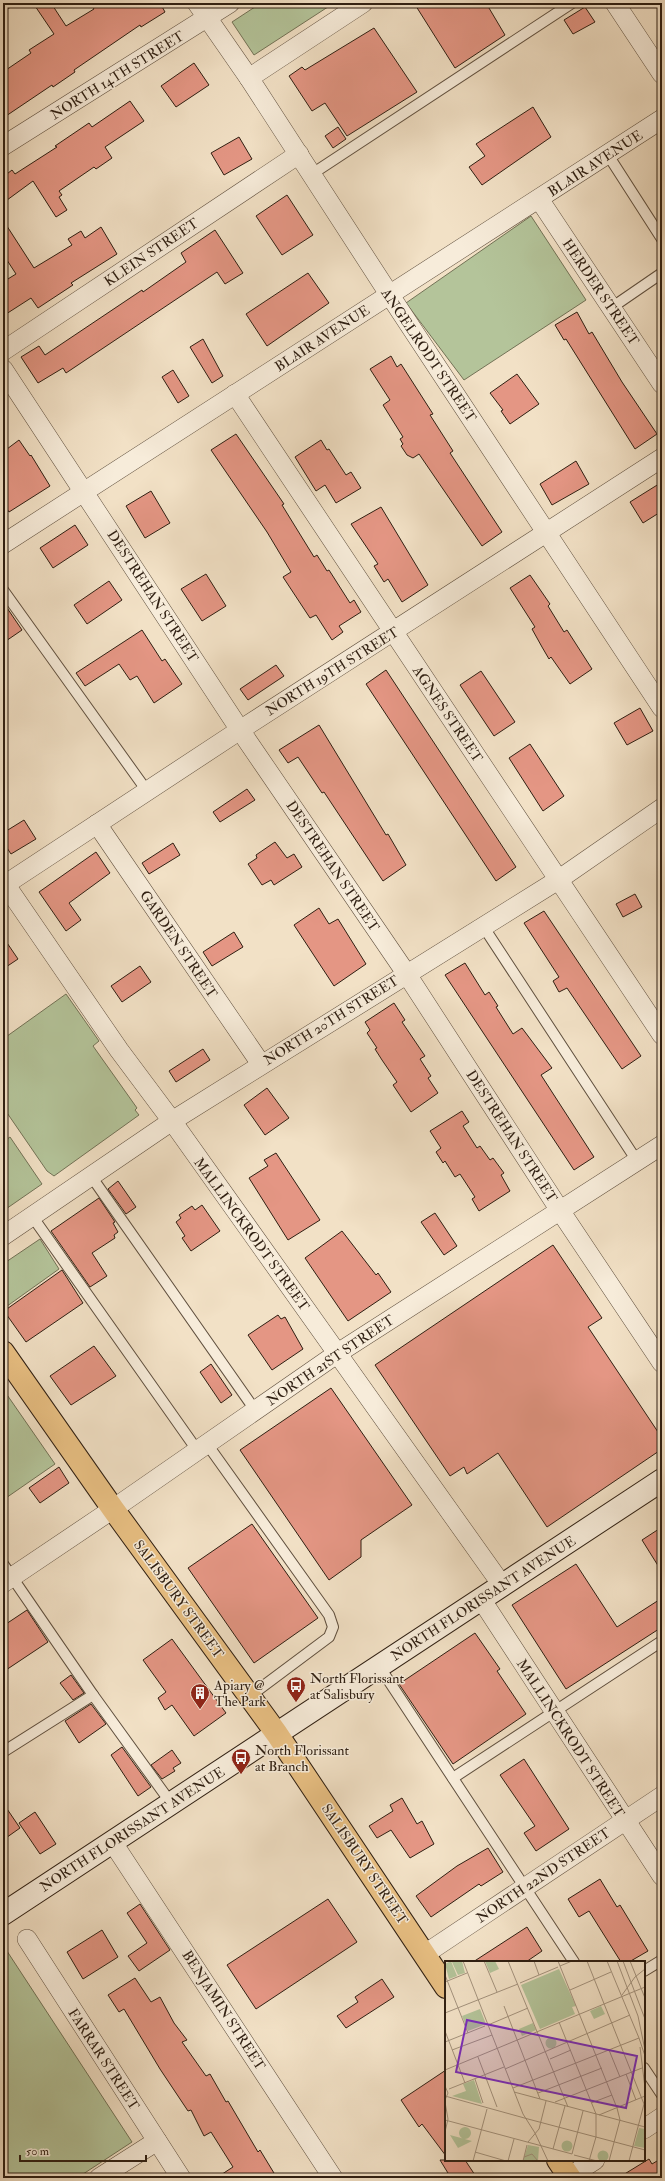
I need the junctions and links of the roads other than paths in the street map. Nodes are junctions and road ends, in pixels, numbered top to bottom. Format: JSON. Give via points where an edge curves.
{"nodes":[{"id":1,"x":7,"y":3,"type":"edge"},
{"id":2,"x":230,"y":3,"type":"edge"},
{"id":3,"x":363,"y":3,"type":"edge"},
{"id":4,"x":572,"y":3,"type":"edge"},
{"id":5,"x":615,"y":3,"type":"edge"},
{"id":6,"x":3,"y":5,"type":"edge"},
{"id":7,"x":202,"y":11,"type":"edge"},
{"id":8,"x":662,"y":74,"type":"edge"},
{"id":9,"x":249,"y":78,"type":"junction"},
{"id":10,"x":662,"y":119,"type":"edge"},
{"id":11,"x":3,"y":146,"type":"edge"},
{"id":12,"x":299,"y":154,"type":"junction"},
{"id":13,"x":608,"y":154,"type":"junction"},
{"id":14,"x":312,"y":174,"type":"junction"},
{"id":15,"x":539,"y":199,"type":"junction"},
{"id":16,"x":662,"y":239,"type":"edge"},
{"id":17,"x":662,"y":273,"type":"edge"},
{"id":18,"x":389,"y":294,"type":"junction"},
{"id":19,"x":612,"y":308,"type":"junction"},
{"id":20,"x":3,"y":351,"type":"edge"},
{"id":21,"x":3,"y":369,"type":"edge"},
{"id":22,"x":662,"y":384,"type":"edge"},
{"id":23,"x":234,"y":394,"type":"junction"},
{"id":24,"x":662,"y":458,"type":"edge"},
{"id":25,"x":85,"y":491,"type":"junction"},
{"id":26,"x":547,"y":533,"type":"junction"},
{"id":27,"x":3,"y":544,"type":"edge"},
{"id":28,"x":3,"y":590,"type":"edge"},
{"id":29,"x":394,"y":632,"type":"junction"},
{"id":30,"x":662,"y":708,"type":"edge"},
{"id":31,"x":240,"y":730,"type":"junction"},
{"id":32,"x":147,"y":791,"type":"junction"},
{"id":33,"x":662,"y":808,"type":"edge"},
{"id":34,"x":97,"y":824,"type":"junction"},
{"id":35,"x":558,"y":880,"type":"junction"},
{"id":36,"x":4,"y":884,"type":"edge"},
{"id":37,"x":483,"y":926,"type":"junction"},
{"id":38,"x":406,"y":973,"type":"junction"},
{"id":39,"x":662,"y":1035,"type":"edge"},
{"id":40,"x":261,"y":1064,"type":"junction"},
{"id":41,"x":172,"y":1121,"type":"junction"},
{"id":42,"x":662,"y":1145,"type":"edge"},
{"id":43,"x":637,"y":1162,"type":"junction"},
{"id":44,"x":91,"y":1176,"type":"junction"},
{"id":45,"x":561,"y":1212,"type":"junction"},
{"id":46,"x":32,"y":1216,"type":"junction"},
{"id":47,"x":3,"y":1236,"type":"edge"},
{"id":48,"x":3,"y":1352,"type":"edge"},
{"id":49,"x":338,"y":1353,"type":"junction"},
{"id":50,"x":662,"y":1363,"type":"edge"},
{"id":51,"x":255,"y":1410,"type":"junction"},
{"id":52,"x":202,"y":1447,"type":"junction"},
{"id":53,"x":662,"y":1480,"type":"edge"},
{"id":54,"x":113,"y":1509,"type":"junction"},
{"id":55,"x":6,"y":1574,"type":"edge"},
{"id":56,"x":502,"y":1585,"type":"junction"},
{"id":57,"x":481,"y":1599,"type":"junction"},
{"id":58,"x":662,"y":1641,"type":"edge"},
{"id":59,"x":380,"y":1666,"type":"junction"},
{"id":60,"x":93,"y":1694,"type":"junction"},
{"id":61,"x":250,"y":1696,"type":"junction"},
{"id":62,"x":554,"y":1712,"type":"junction"},
{"id":63,"x":277,"y":1734,"type":"junction"},
{"id":64,"x":3,"y":1752,"type":"edge"},
{"id":65,"x":453,"y":1778,"type":"junction"},
{"id":66,"x":662,"y":1796,"type":"edge"},
{"id":67,"x":171,"y":1803,"type":"junction"},
{"id":68,"x":625,"y":1820,"type":"junction"},
{"id":69,"x":113,"y":1842,"type":"junction"},
{"id":70,"x":662,"y":1876,"type":"edge"},
{"id":71,"x":524,"y":1888,"type":"junction"},
{"id":72,"x":7,"y":1912,"type":"edge"},
{"id":73,"x":27,"y":1939,"type":"dead end"},
{"id":74,"x":425,"y":1954,"type":"junction"},
{"id":75,"x":662,"y":1960,"type":"edge"},
{"id":76,"x":573,"y":1961,"type":"edge"},
{"id":77,"x":645,"y":1970,"type":"edge"},
{"id":78,"x":445,"y":1985,"type":"edge"},
{"id":79,"x":645,"y":2070,"type":"edge"},
{"id":80,"x":662,"y":2095,"type":"edge"},
{"id":81,"x":662,"y":2117,"type":"edge"},
{"id":82,"x":645,"y":2128,"type":"edge"},
{"id":83,"x":157,"y":2141,"type":"junction"},
{"id":84,"x":593,"y":2161,"type":"edge"},
{"id":85,"x":566,"y":2173,"type":"edge"},
{"id":86,"x":99,"y":2178,"type":"edge"},
{"id":87,"x":181,"y":2178,"type":"edge"},
{"id":88,"x":333,"y":2178,"type":"edge"}],
"edges":[{"from":1,"to":6,"type":"lane"},
{"from":2,"to":7,"type":"street","name":"NORTH 14TH STREET"},
{"from":3,"to":9,"type":"street"},
{"from":4,"to":14,"type":"lane"},
{"from":5,"to":8,"type":"street"},
{"from":7,"to":9,"type":"street","name":"ANGELRODT STREET"},
{"from":7,"to":11,"type":"street","name":"NORTH 14TH STREET"},
{"from":9,"to":12,"type":"street","name":"ANGELRODT STREET"},
{"from":10,"to":13,"type":"street","name":"BLAIR AVENUE"},
{"from":12,"to":14,"type":"street","name":"ANGELRODT STREET"},
{"from":12,"to":20,"type":"street","name":"KLEIN STREET"},
{"from":13,"to":15,"type":"street","name":"BLAIR AVENUE"},
{"from":13,"to":16,"type":"lane"},
{"from":14,"to":18,"type":"street","name":"ANGELRODT STREET"},
{"from":15,"to":18,"type":"street","name":"BLAIR AVENUE"},
{"from":15,"to":19,"type":"street","name":"HERDER STREET"},
{"from":17,"to":19,"type":"lane"},
{"from":18,"to":23,"type":"street","name":"BLAIR AVENUE"},
{"from":18,"to":26,"type":"street","name":"ANGELRODT STREET"},
{"from":19,"to":22,"type":"street","name":"HERDER STREET"},
{"from":21,"to":25,"type":"street","name":"DESTREHAN STREET"},
{"from":23,"to":25,"type":"street","name":"BLAIR AVENUE"},
{"from":23,"to":29,"type":"street","name":"AGNES STREET"},
{"from":24,"to":26,"type":"street","name":"NORTH 19TH STREET"},
{"from":25,"to":27,"type":"street","name":"BLAIR AVENUE"},
{"from":25,"to":31,"type":"street","name":"DESTREHAN STREET"},
{"from":26,"to":29,"type":"street","name":"NORTH 19TH STREET"},
{"from":26,"to":30,"type":"street","name":"ANGELRODT STREET"},
{"from":28,"to":32,"type":"lane"},
{"from":29,"to":31,"type":"street","name":"NORTH 19TH STREET"},
{"from":29,"to":35,"type":"street","name":"AGNES STREET"},
{"from":31,"to":32,"type":"street","name":"NORTH 19TH STREET"},
{"from":31,"to":38,"type":"street","name":"DESTREHAN STREET"},
{"from":32,"to":34,"type":"street","name":"NORTH 19TH STREET"},
{"from":33,"to":35,"type":"street","name":"NORTH 20TH STREET"},
{"from":34,"to":36,"type":"street","name":"NORTH 19TH STREET"},
{"from":34,"to":40,"type":"street","name":"GARDEN STREET"},
{"from":35,"to":37,"type":"street","name":"NORTH 20TH STREET"},
{"from":35,"to":39,"type":"street","name":"AGNES STREET"},
{"from":36,"to":41,"type":"street","name":"MALLINCKRODT STREET","via":[[119,1050]]},
{"from":37,"to":38,"type":"street","name":"NORTH 20TH STREET"},
{"from":37,"to":43,"type":"lane"},
{"from":38,"to":40,"type":"street","name":"NORTH 20TH STREET"},
{"from":38,"to":45,"type":"street","name":"DESTREHAN STREET"},
{"from":40,"to":41,"type":"street","name":"NORTH 20TH STREET"},
{"from":41,"to":44,"type":"street","name":"NORTH 20TH STREET"},
{"from":41,"to":49,"type":"street","name":"MALLINCKRODT STREET"},
{"from":42,"to":43,"type":"street","name":"NORTH 21ST STREET"},
{"from":43,"to":45,"type":"street","name":"NORTH 21ST STREET"},
{"from":44,"to":46,"type":"street","name":"NORTH 20TH STREET"},
{"from":44,"to":51,"type":"lane"},
{"from":45,"to":49,"type":"street","name":"NORTH 21ST STREET"},
{"from":45,"to":50,"type":"street","name":"DESTREHAN STREET"},
{"from":46,"to":47,"type":"street","name":"NORTH 20TH STREET"},
{"from":46,"to":52,"type":"lane"},
{"from":48,"to":54,"type":"main road","name":"SALISBURY STREET"},
{"from":49,"to":51,"type":"street","name":"NORTH 21ST STREET"},
{"from":49,"to":56,"type":"street","name":"MALLINCKRODT STREET"},
{"from":51,"to":52,"type":"street","name":"NORTH 21ST STREET"},
{"from":52,"to":54,"type":"street","name":"NORTH 21ST STREET"},
{"from":52,"to":61,"type":"lane","via":[[329,1615],[333,1627],[329,1637]]},
{"from":53,"to":56,"type":"main road","name":"NORTH FLORISSANT AVENUE"},
{"from":54,"to":55,"type":"street","name":"NORTH 21ST STREET"},
{"from":54,"to":61,"type":"main road","name":"SALISBURY STREET"},
{"from":55,"to":60,"type":"lane"},
{"from":56,"to":57,"type":"main road","name":"NORTH FLORISSANT AVENUE"},
{"from":57,"to":59,"type":"main road","name":"NORTH FLORISSANT AVENUE"},
{"from":57,"to":62,"type":"street","name":"MALLINCKRODT STREET"},
{"from":58,"to":62,"type":"lane"},
{"from":59,"to":63,"type":"main road","name":"NORTH FLORISSANT AVENUE"},
{"from":59,"to":65,"type":"lane"},
{"from":60,"to":64,"type":"lane"},
{"from":60,"to":67,"type":"lane"},
{"from":61,"to":63,"type":"main road","name":"SALISBURY STREET"},
{"from":62,"to":65,"type":"lane"},
{"from":62,"to":68,"type":"street","name":"MALLINCKRODT STREET"},
{"from":63,"to":67,"type":"main road","name":"NORTH FLORISSANT AVENUE"},
{"from":63,"to":74,"type":"main road","name":"SALISBURY STREET"},
{"from":65,"to":71,"type":"lane"},
{"from":66,"to":68,"type":"street","name":"NORTH 22ND STREET"},
{"from":67,"to":69,"type":"main road","name":"NORTH FLORISSANT AVENUE"},
{"from":68,"to":70,"type":"street","name":"MALLINCKRODT STREET"},
{"from":68,"to":71,"type":"street","name":"NORTH 22ND STREET"},
{"from":69,"to":72,"type":"main road","name":"NORTH FLORISSANT AVENUE"},
{"from":69,"to":88,"type":"street","name":"BENJAMIN STREET"},
{"from":71,"to":74,"type":"street","name":"NORTH 22ND STREET"},
{"from":71,"to":76,"type":"lane"},
{"from":73,"to":83,"type":"street","name":"FARRAR STREET"},
{"from":74,"to":78,"type":"main road","name":"SALISBURY STREET"},
{"from":75,"to":77,"type":"lane"},
{"from":79,"to":80,"type":"lane"},
{"from":81,"to":82,"type":"street"},
{"from":83,"to":86,"type":"street"},
{"from":83,"to":87,"type":"street","name":"FARRAR STREET"},
{"from":84,"to":85,"type":"street"}]}
